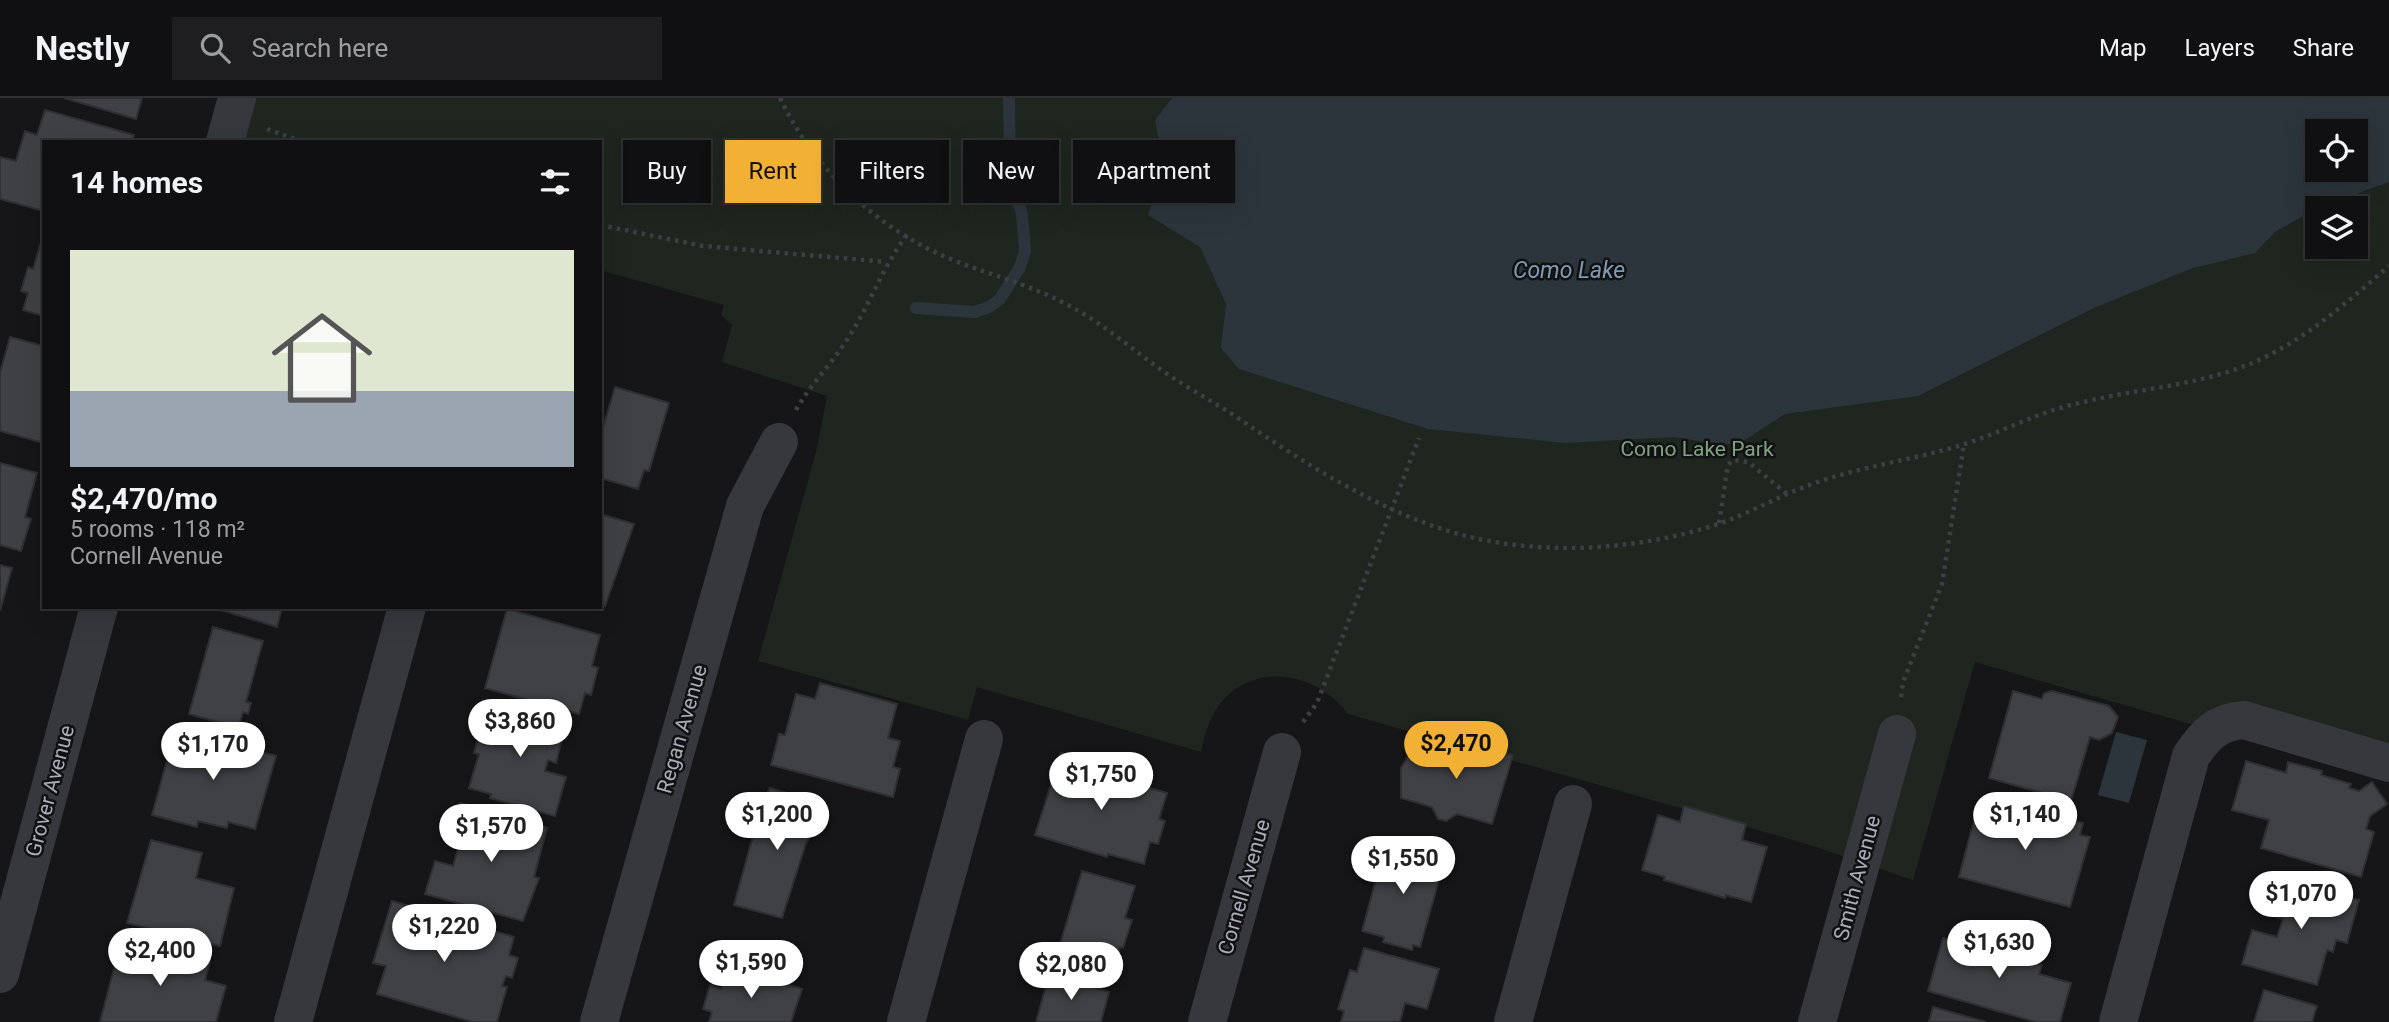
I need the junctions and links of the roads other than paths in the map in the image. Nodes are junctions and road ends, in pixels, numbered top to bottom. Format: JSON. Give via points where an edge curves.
{"nodes":[{"id":1,"x":779,"y":442,"type":"road end"},
{"id":2,"x":98,"y":609,"type":"edge"},
{"id":3,"x":406,"y":609,"type":"edge"},
{"id":4,"x":1897,"y":734,"type":"road end"},
{"id":5,"x":984,"y":739,"type":"dead end"},
{"id":6,"x":1282,"y":752,"type":"road end"},
{"id":7,"x":2389,"y":763,"type":"edge"},
{"id":8,"x":1573,"y":804,"type":"dead end"},
{"id":9,"x":0,"y":974,"type":"edge"},
{"id":10,"x":293,"y":1022,"type":"edge"},
{"id":11,"x":599,"y":1022,"type":"edge"},
{"id":12,"x":906,"y":1022,"type":"edge"},
{"id":13,"x":1207,"y":1022,"type":"edge"},
{"id":14,"x":1513,"y":1022,"type":"edge"},
{"id":15,"x":1818,"y":1022,"type":"edge"},
{"id":16,"x":2118,"y":1022,"type":"edge"}],
"edges":[{"from":1,"to":11,"type":"street","name":"Regan Avenue","via":[[745,506]]},
{"from":2,"to":9,"type":"street","name":"Grover Avenue"},
{"from":3,"to":10,"type":"street"},
{"from":4,"to":15,"type":"street","name":"Smith Avenue"},
{"from":5,"to":12,"type":"street"},
{"from":6,"to":13,"type":"street","name":"Cornell Avenue"},
{"from":7,"to":16,"type":"street","via":[[2244,720],[2213,728],[2191,756]]},
{"from":8,"to":14,"type":"street"}]}
